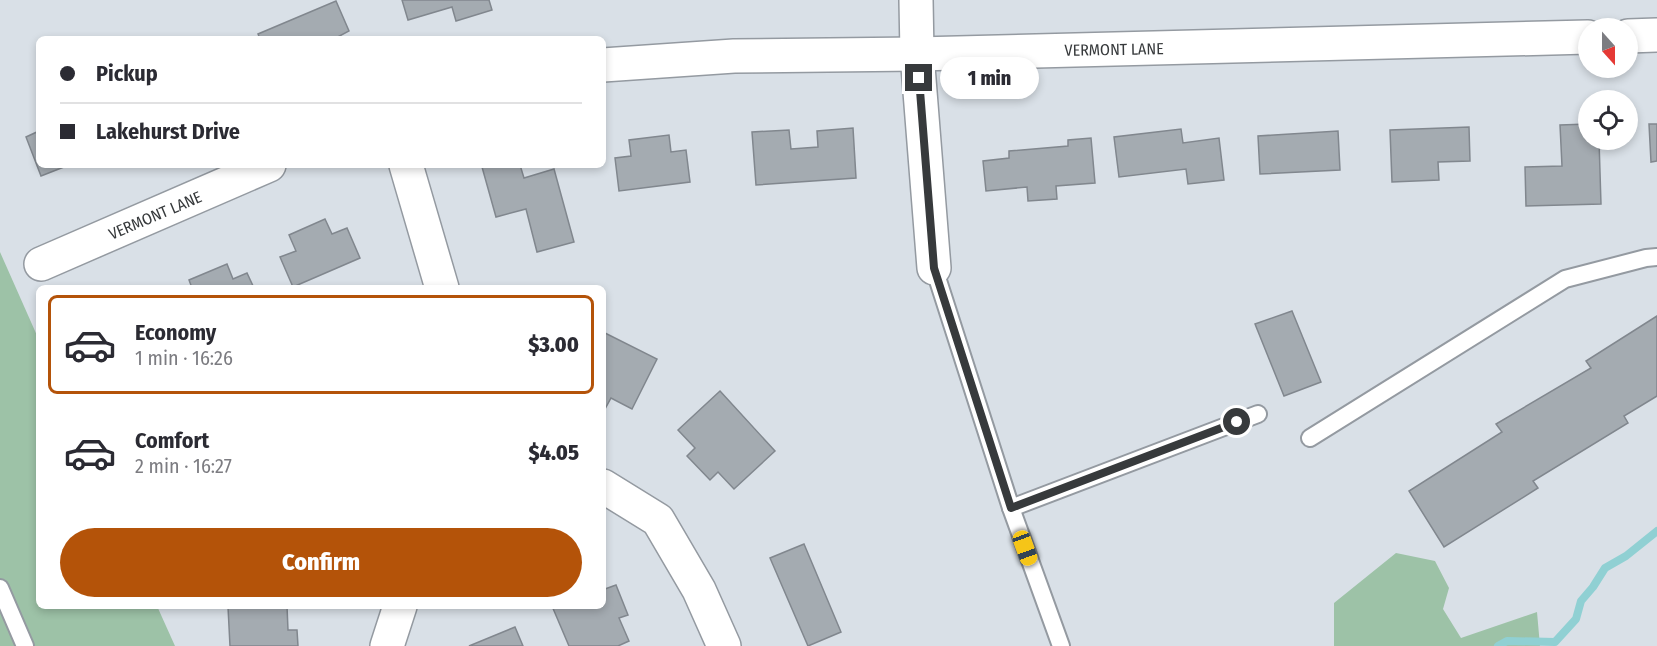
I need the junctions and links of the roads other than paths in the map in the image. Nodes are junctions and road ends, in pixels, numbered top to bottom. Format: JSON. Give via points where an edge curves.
{"nodes":[{"id":1,"x":916,"y":0,"type":"edge"},
{"id":2,"x":1657,"y":35,"type":"edge"},
{"id":3,"x":1638,"y":36,"type":"edge"},
{"id":4,"x":1578,"y":37,"type":"edge"},
{"id":5,"x":917,"y":54,"type":"junction"},
{"id":6,"x":606,"y":65,"type":"edge"},
{"id":7,"x":262,"y":168,"type":"edge"},
{"id":8,"x":407,"y":168,"type":"edge"},
{"id":9,"x":1657,"y":257,"type":"edge"},
{"id":10,"x":41,"y":264,"type":"dead end"},
{"id":11,"x":934,"y":268,"type":"joint"},
{"id":12,"x":441,"y":285,"type":"edge"},
{"id":13,"x":1258,"y":414,"type":"dead end"},
{"id":14,"x":1310,"y":438,"type":"dead end"},
{"id":15,"x":606,"y":488,"type":"edge"},
{"id":16,"x":1011,"y":508,"type":"junction"},
{"id":17,"x":0,"y":588,"type":"edge"},
{"id":18,"x":399,"y":609,"type":"edge"},
{"id":19,"x":25,"y":646,"type":"edge"},
{"id":20,"x":387,"y":646,"type":"edge"},
{"id":21,"x":724,"y":646,"type":"edge"},
{"id":22,"x":1061,"y":646,"type":"edge"}],
"edges":[{"from":1,"to":5,"type":"street"},
{"from":2,"to":3,"type":"street"},
{"from":4,"to":5,"type":"street","name":"VERMONT LANE"},
{"from":5,"to":6,"type":"street","name":"VERMONT LANE","via":[[734,56]]},
{"from":5,"to":11,"type":"street"},
{"from":7,"to":10,"type":"street","name":"VERMONT LANE"},
{"from":8,"to":12,"type":"street"},
{"from":9,"to":14,"type":"lane","via":[[1565,279]]},
{"from":11,"to":16,"type":"lane"},
{"from":13,"to":16,"type":"lane"},
{"from":15,"to":21,"type":"street","via":[[658,520],[699,590]]},
{"from":16,"to":22,"type":"lane"},
{"from":17,"to":19,"type":"lane"},
{"from":18,"to":20,"type":"street"}]}
